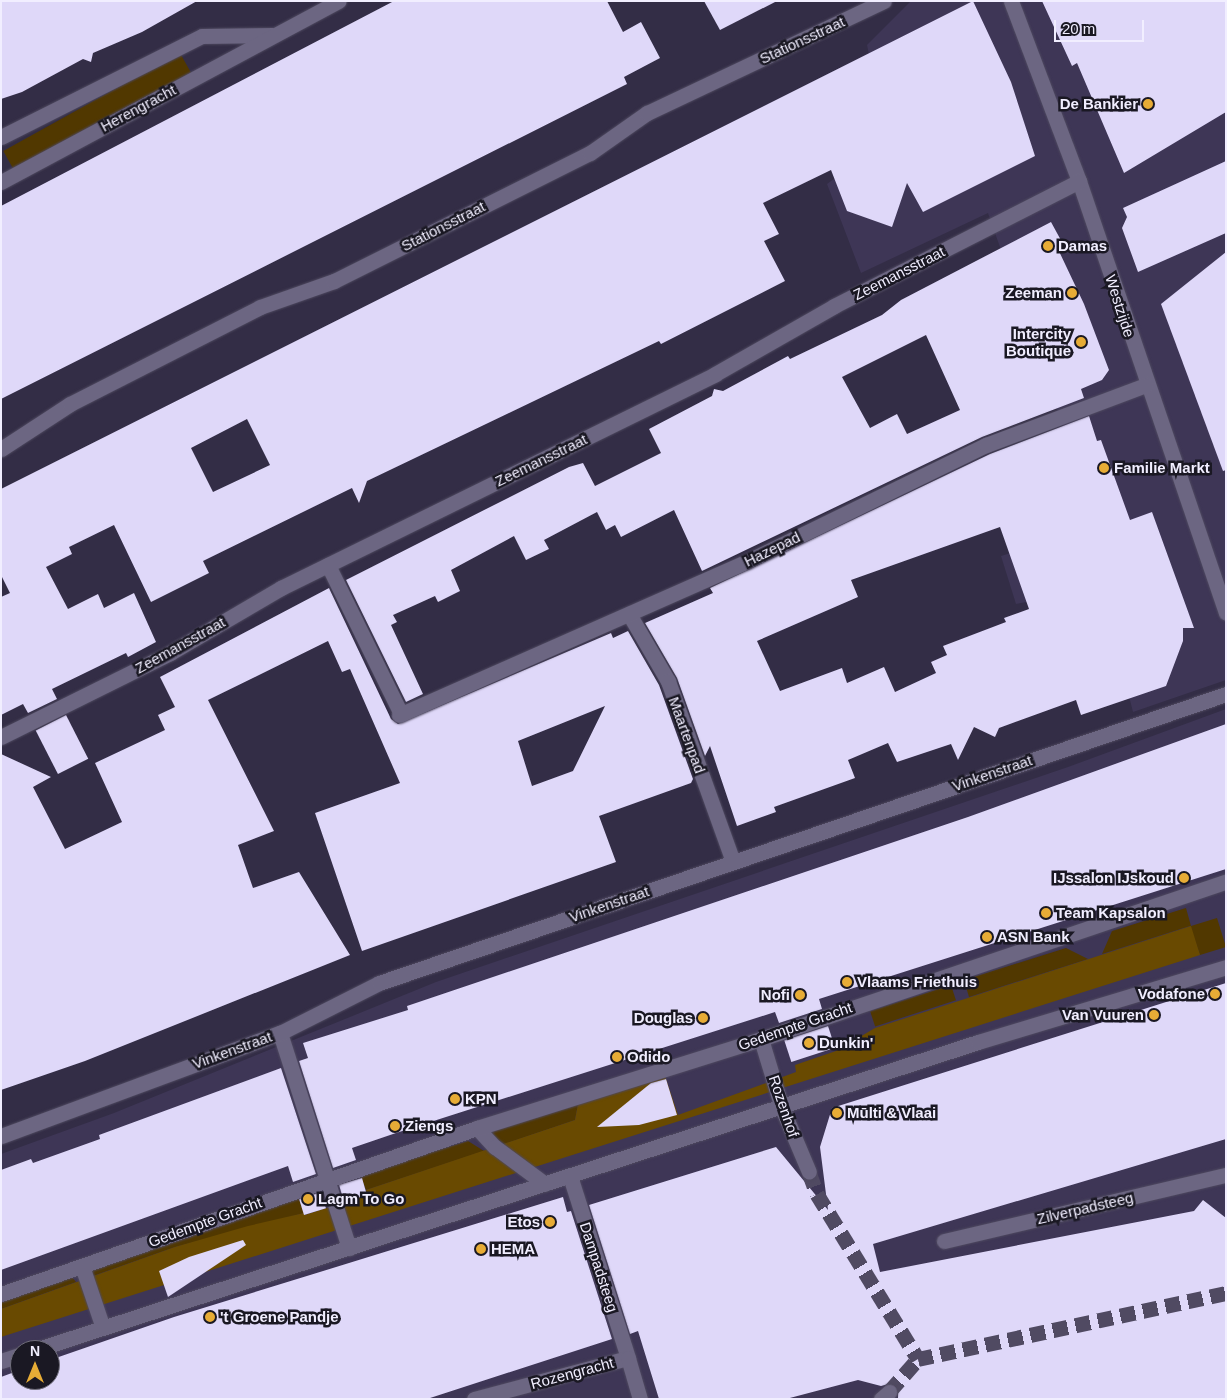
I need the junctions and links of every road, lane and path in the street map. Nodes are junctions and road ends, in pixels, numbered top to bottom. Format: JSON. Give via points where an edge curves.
{"nodes":[{"id":1,"x":339,"y":1,"type":"edge"},
{"id":2,"x":884,"y":1,"type":"edge"},
{"id":3,"x":1011,"y":1,"type":"edge"},
{"id":4,"x":276,"y":35,"type":"junction"},
{"id":5,"x":1,"y":137,"type":"edge"},
{"id":6,"x":1079,"y":181,"type":"junction"},
{"id":7,"x":1,"y":182,"type":"edge"},
{"id":8,"x":1146,"y":385,"type":"junction"},
{"id":9,"x":1,"y":449,"type":"edge"},
{"id":10,"x":328,"y":565,"type":"junction"},
{"id":11,"x":1226,"y":612,"type":"edge"},
{"id":12,"x":629,"y":614,"type":"junction"},
{"id":13,"x":1226,"y":694,"type":"edge"},
{"id":14,"x":1,"y":737,"type":"edge"},
{"id":15,"x":733,"y":862,"type":"junction"},
{"id":16,"x":1226,"y":882,"type":"edge"},
{"id":17,"x":1226,"y":967,"type":"edge"},
{"id":18,"x":280,"y":1033,"type":"junction"},
{"id":19,"x":760,"y":1039,"type":"junction"},
{"id":20,"x":782,"y":1108,"type":"junction"},
{"id":21,"x":477,"y":1128,"type":"junction"},
{"id":22,"x":1,"y":1136,"type":"edge"},
{"id":23,"x":809,"y":1172,"type":"tunnel mouth"},
{"id":24,"x":1226,"y":1175,"type":"edge"},
{"id":25,"x":570,"y":1176,"type":"junction"},
{"id":26,"x":327,"y":1178,"type":"junction"},
{"id":27,"x":545,"y":1184,"type":"junction"},
{"id":28,"x":944,"y":1241,"type":"dead end"},
{"id":29,"x":349,"y":1248,"type":"junction"},
{"id":30,"x":84,"y":1273,"type":"junction"},
{"id":31,"x":1,"y":1294,"type":"edge"},
{"id":32,"x":103,"y":1328,"type":"junction"},
{"id":33,"x":60,"y":1342,"type":"edge"},
{"id":34,"x":628,"y":1358,"type":"junction"},
{"id":35,"x":474,"y":1399,"type":"edge"},
{"id":36,"x":640,"y":1399,"type":"edge"}],
"edges":[{"from":1,"to":4,"type":"street","name":"Herengracht"},
{"from":2,"to":9,"type":"street","name":"Stationsstraat","via":[[648,113],[590,153],[334,281],[260,307],[70,404]]},
{"from":3,"to":6,"type":"street","name":"Westzijde"},
{"from":4,"to":5,"type":"street","name":"Herengracht","via":[[202,36]]},
{"from":4,"to":7,"type":"street","name":"Herengracht"},
{"from":6,"to":8,"type":"street","name":"Westzijde"},
{"from":6,"to":10,"type":"street","name":"Zeemansstraat","via":[[834,306],[715,374]]},
{"from":8,"to":11,"type":"street","name":"Westzijde"},
{"from":8,"to":12,"type":"street","name":"Hazepad","via":[[986,445],[748,561]]},
{"from":10,"to":12,"type":"street","name":"Hazepad","via":[[400,715]]},
{"from":10,"to":14,"type":"street","name":"Zeemansstraat","via":[[280,588],[170,653]]},
{"from":12,"to":15,"type":"street","name":"Maartenpad","via":[[668,681]]},
{"from":13,"to":15,"type":"street","name":"Vinkenstraat"},
{"from":15,"to":18,"type":"street","name":"Vinkenstraat","via":[[379,983]]},
{"from":16,"to":19,"type":"street","name":"Gedempte Gracht"},
{"from":17,"to":20,"type":"street","via":[[988,1039]]},
{"from":18,"to":22,"type":"street","name":"Vinkenstraat"},
{"from":18,"to":26,"type":"street"},
{"from":19,"to":20,"type":"street","name":"Rozenhof"},
{"from":19,"to":21,"type":"street","name":"Gedempte Gracht"},
{"from":20,"to":23,"type":"street","name":"Rozenhof"},
{"from":20,"to":25,"type":"street"},
{"from":21,"to":26,"type":"street","name":"Gedempte Gracht"},
{"from":21,"to":27,"type":"street","via":[[496,1147]]},
{"from":24,"to":28,"type":"street","name":"Zilverpadsteeg"},
{"from":25,"to":27,"type":"street"},
{"from":25,"to":34,"type":"street","name":"Dampadsteeg"},
{"from":26,"to":29,"type":"street"},
{"from":26,"to":30,"type":"street","name":"Gedempte Gracht"},
{"from":27,"to":29,"type":"street"},
{"from":29,"to":32,"type":"street"},
{"from":30,"to":31,"type":"street","name":"Gedempte Gracht"},
{"from":30,"to":32,"type":"street"},
{"from":32,"to":33,"type":"street"},
{"from":34,"to":35,"type":"street","name":"Rozengracht"},
{"from":34,"to":36,"type":"street","name":"Rozengracht"}]}
